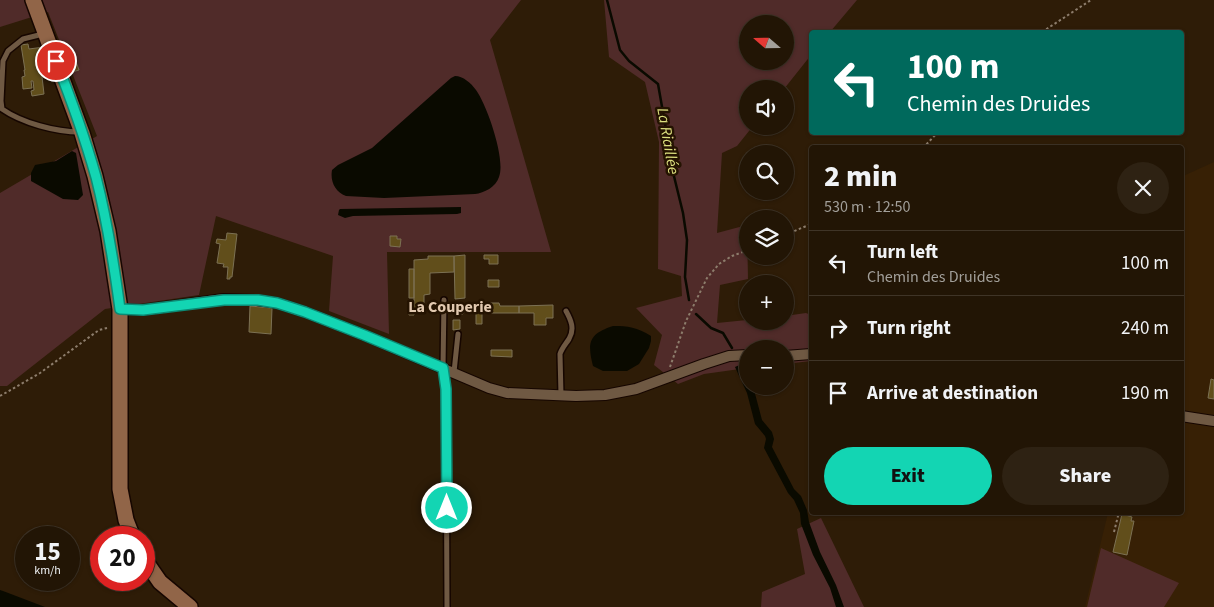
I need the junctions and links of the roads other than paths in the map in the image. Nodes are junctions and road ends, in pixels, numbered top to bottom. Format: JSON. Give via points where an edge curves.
{"nodes":[{"id":1,"x":33,"y":0,"type":"edge"},
{"id":2,"x":46,"y":33,"type":"junction"},
{"id":3,"x":1,"y":62,"type":"edge"},
{"id":4,"x":1,"y":110,"type":"edge"},
{"id":5,"x":82,"y":132,"type":"junction"},
{"id":6,"x":444,"y":300,"type":"dead end"},
{"id":7,"x":566,"y":310,"type":"dead end"},
{"id":8,"x":120,"y":316,"type":"junction"},
{"id":9,"x":458,"y":334,"type":"dead end"},
{"id":10,"x":809,"y":354,"type":"edge"},
{"id":11,"x":739,"y":355,"type":"edge"},
{"id":12,"x":794,"y":355,"type":"edge"},
{"id":13,"x":443,"y":368,"type":"junction"},
{"id":14,"x":454,"y":372,"type":"junction"},
{"id":15,"x":561,"y":395,"type":"junction"},
{"id":16,"x":1184,"y":416,"type":"edge"},
{"id":17,"x":1214,"y":421,"type":"edge"},
{"id":18,"x":128,"y":526,"type":"edge"},
{"id":19,"x":155,"y":575,"type":"edge"},
{"id":20,"x":190,"y":607,"type":"edge"},
{"id":21,"x":447,"y":607,"type":"edge"}],
"edges":[{"from":1,"to":2,"type":"street"},
{"from":2,"to":3,"type":"lane","via":[[23,39],[8,51]]},
{"from":2,"to":5,"type":"street"},
{"from":3,"to":4,"type":"lane"},
{"from":4,"to":5,"type":"lane","via":[[38,125]]},
{"from":5,"to":8,"type":"street","via":[[108,231]]},
{"from":6,"to":13,"type":"lane"},
{"from":7,"to":15,"type":"lane","via":[[572,322],[572,332],[560,354]]},
{"from":8,"to":13,"type":"street","via":[[224,300],[277,303]]},
{"from":8,"to":18,"type":"street","via":[[120,489]]},
{"from":9,"to":14,"type":"lane"},
{"from":10,"to":12,"type":"street"},
{"from":11,"to":15,"type":"street","via":[[704,364],[636,389],[605,395]]},
{"from":13,"to":14,"type":"street"},
{"from":13,"to":21,"type":"lane","via":[[446,389]]},
{"from":14,"to":15,"type":"street","via":[[507,393]]},
{"from":16,"to":17,"type":"street"},
{"from":19,"to":20,"type":"street"}]}
